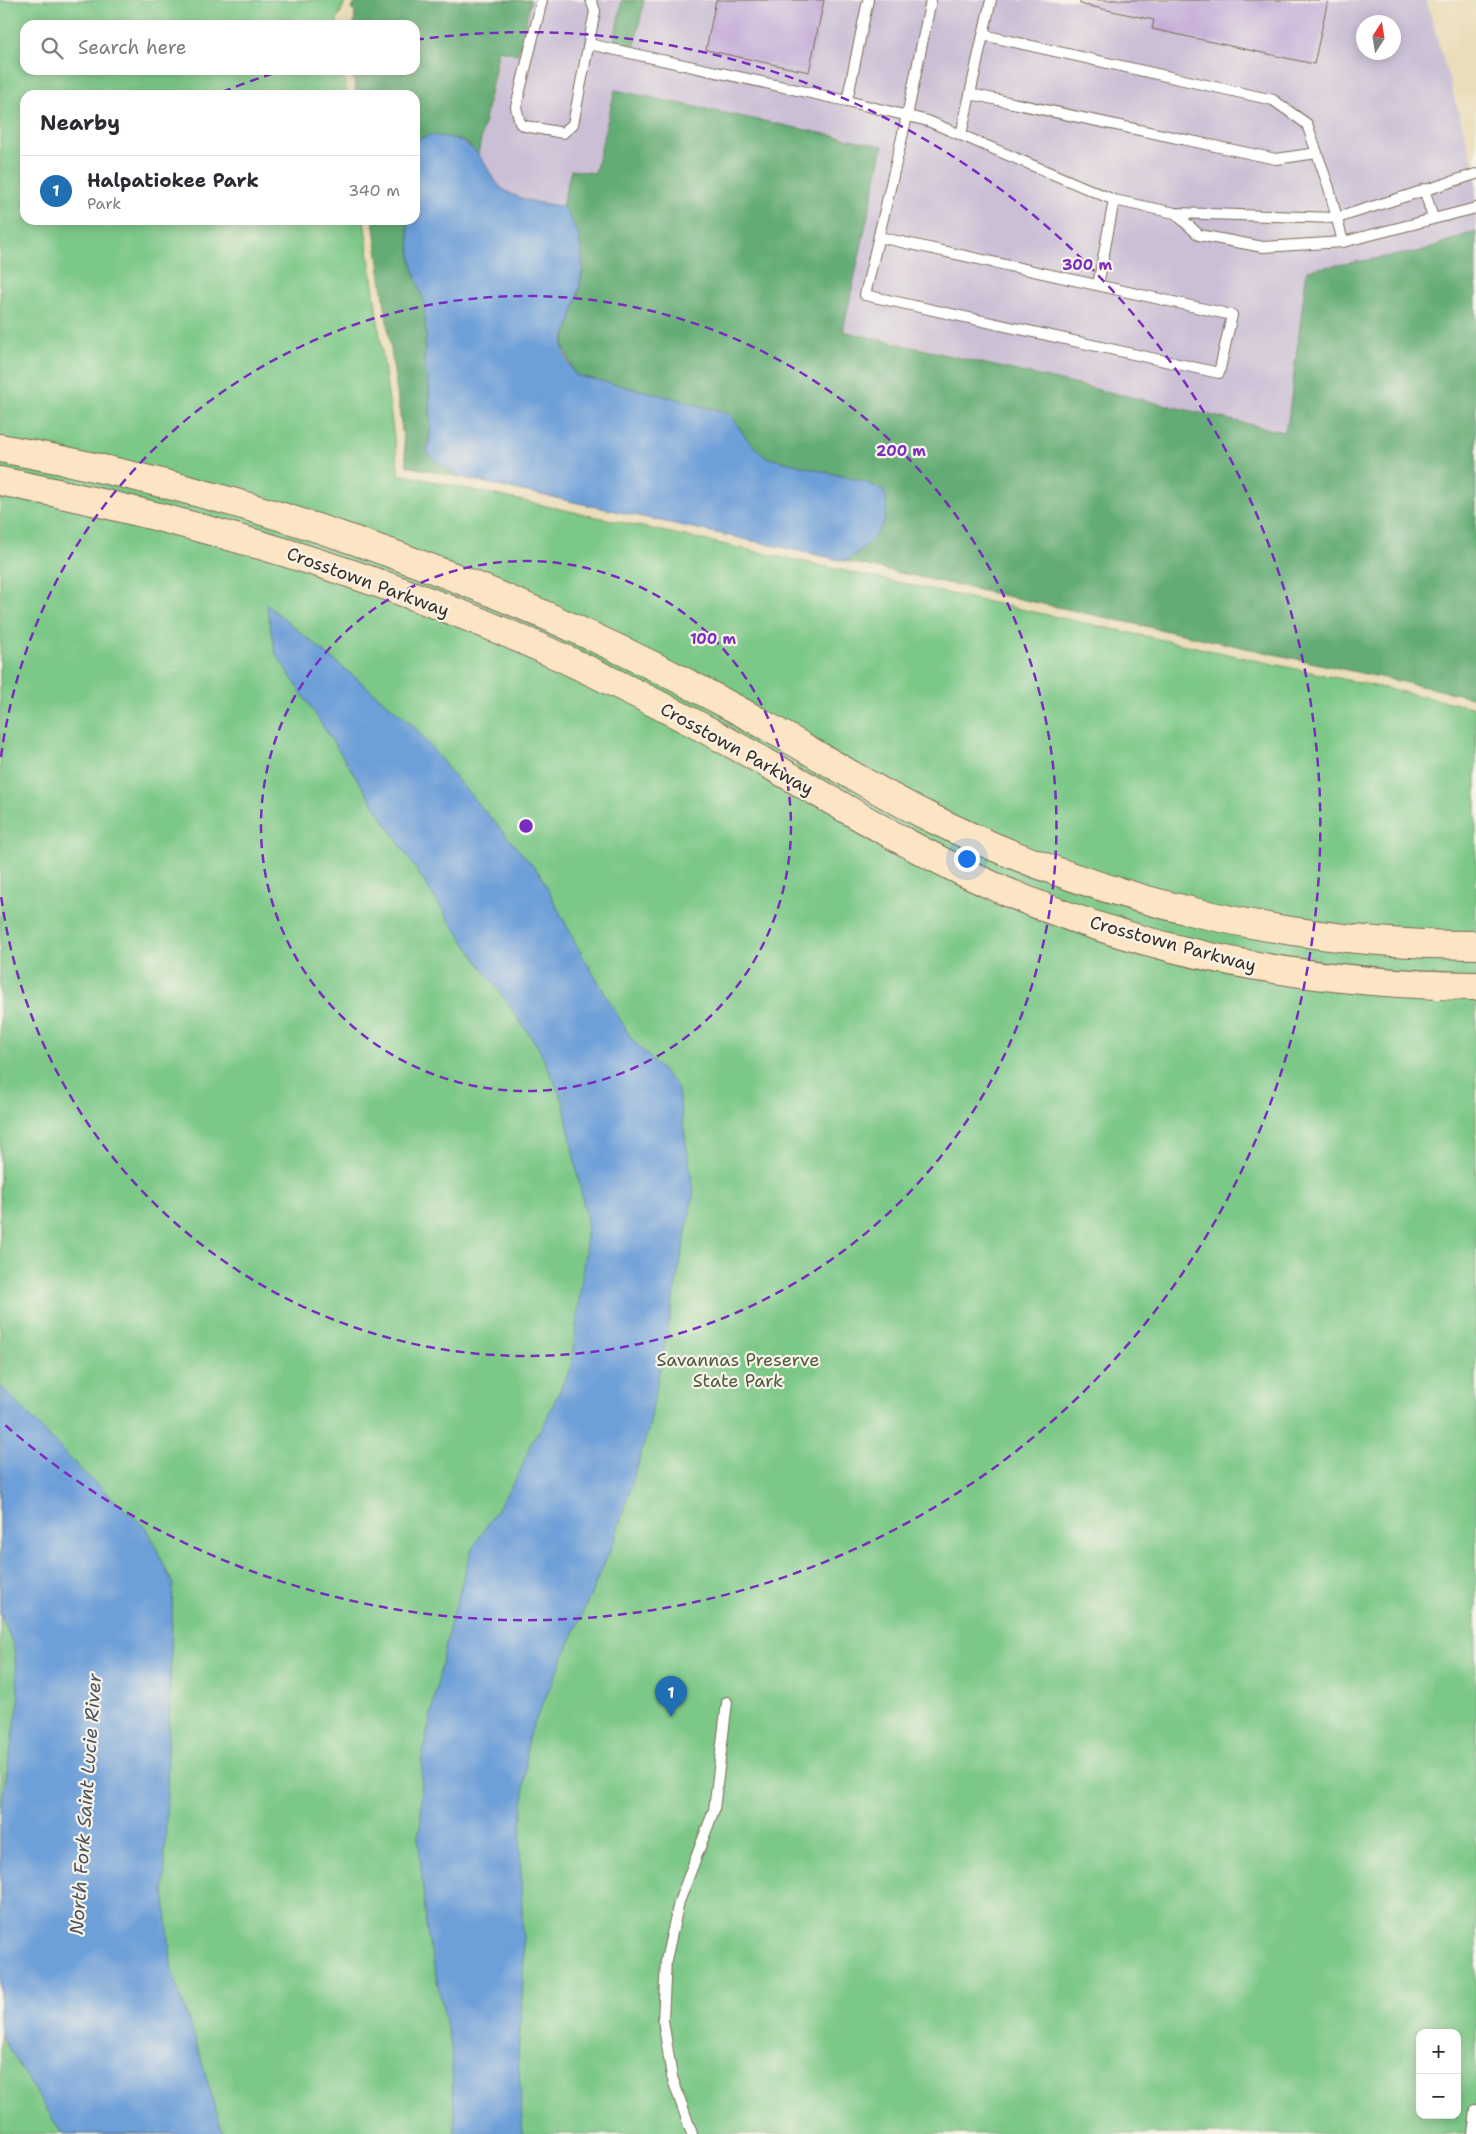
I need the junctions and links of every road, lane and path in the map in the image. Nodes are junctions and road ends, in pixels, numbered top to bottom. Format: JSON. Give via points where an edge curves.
{"nodes":[{"id":1,"x":542,"y":0,"type":"edge"},
{"id":2,"x":591,"y":0,"type":"edge"},
{"id":3,"x":868,"y":0,"type":"edge"},
{"id":4,"x":931,"y":0,"type":"edge"},
{"id":5,"x":991,"y":0,"type":"edge"},
{"id":6,"x":983,"y":35,"type":"junction"},
{"id":7,"x":589,"y":44,"type":"junction"},
{"id":8,"x":970,"y":94,"type":"junction"},
{"id":9,"x":847,"y":101,"type":"junction"},
{"id":10,"x":907,"y":116,"type":"junction"},
{"id":11,"x":961,"y":135,"type":"junction"},
{"id":12,"x":1317,"y":152,"type":"junction"},
{"id":13,"x":1476,"y":174,"type":"edge"},
{"id":14,"x":1424,"y":190,"type":"junction"},
{"id":15,"x":1114,"y":200,"type":"junction"},
{"id":16,"x":1476,"y":208,"type":"edge"},
{"id":17,"x":1175,"y":213,"type":"junction"},
{"id":18,"x":1337,"y":218,"type":"junction"},
{"id":19,"x":1433,"y":218,"type":"junction"},
{"id":20,"x":879,"y":237,"type":"junction"},
{"id":21,"x":1343,"y":242,"type":"junction"},
{"id":22,"x":1098,"y":286,"type":"junction"},
{"id":23,"x":0,"y":448,"type":"edge"},
{"id":24,"x":0,"y":481,"type":"edge"},
{"id":25,"x":1476,"y":945,"type":"edge"},
{"id":26,"x":1476,"y":986,"type":"edge"},
{"id":27,"x":727,"y":1702,"type":"dead end"},
{"id":28,"x":1476,"y":2110,"type":"edge"},
{"id":29,"x":692,"y":2134,"type":"edge"},
{"id":30,"x":1473,"y":2134,"type":"edge"}],
"edges":[{"from":1,"to":7,"type":"lane","via":[[516,107],[520,123],[553,132],[571,128]]},
{"from":2,"to":7,"type":"lane","via":[[595,11]]},
{"from":3,"to":9,"type":"lane"},
{"from":4,"to":10,"type":"lane"},
{"from":5,"to":6,"type":"lane"},
{"from":6,"to":8,"type":"lane"},
{"from":6,"to":12,"type":"lane","via":[[1273,100],[1307,124]]},
{"from":7,"to":9,"type":"lane"},
{"from":8,"to":11,"type":"lane"},
{"from":8,"to":12,"type":"lane","via":[[1276,159]]},
{"from":9,"to":10,"type":"lane"},
{"from":10,"to":11,"type":"lane"},
{"from":10,"to":20,"type":"lane"},
{"from":11,"to":15,"type":"lane"},
{"from":12,"to":18,"type":"lane"},
{"from":13,"to":14,"type":"lane"},
{"from":14,"to":18,"type":"lane"},
{"from":14,"to":19,"type":"lane"},
{"from":15,"to":17,"type":"lane"},
{"from":15,"to":22,"type":"lane"},
{"from":16,"to":19,"type":"lane"},
{"from":17,"to":18,"type":"lane"},
{"from":17,"to":21,"type":"lane","via":[[1199,235],[1263,247]]},
{"from":18,"to":21,"type":"lane"},
{"from":19,"to":21,"type":"lane"},
{"from":20,"to":22,"type":"lane"},
{"from":20,"to":22,"type":"lane","via":[[865,295],[1219,373],[1232,315]]},
{"from":23,"to":25,"type":"main road","name":"Crosstown Parkway","via":[[204,494],[392,554],[512,601],[632,656],[735,709],[926,815],[996,848],[1065,874],[1144,899],[1228,920],[1336,937]]},
{"from":24,"to":26,"type":"main road","name":"Crosstown Parkway","via":[[188,524],[303,558],[474,620],[608,680],[732,744],[929,855],[994,886],[1088,923],[1248,965],[1331,978]]},
{"from":27,"to":29,"type":"lane","via":[[714,1810],[679,1902],[666,1960],[665,2030],[672,2077]]},
{"from":28,"to":30,"type":"lane"}]}
